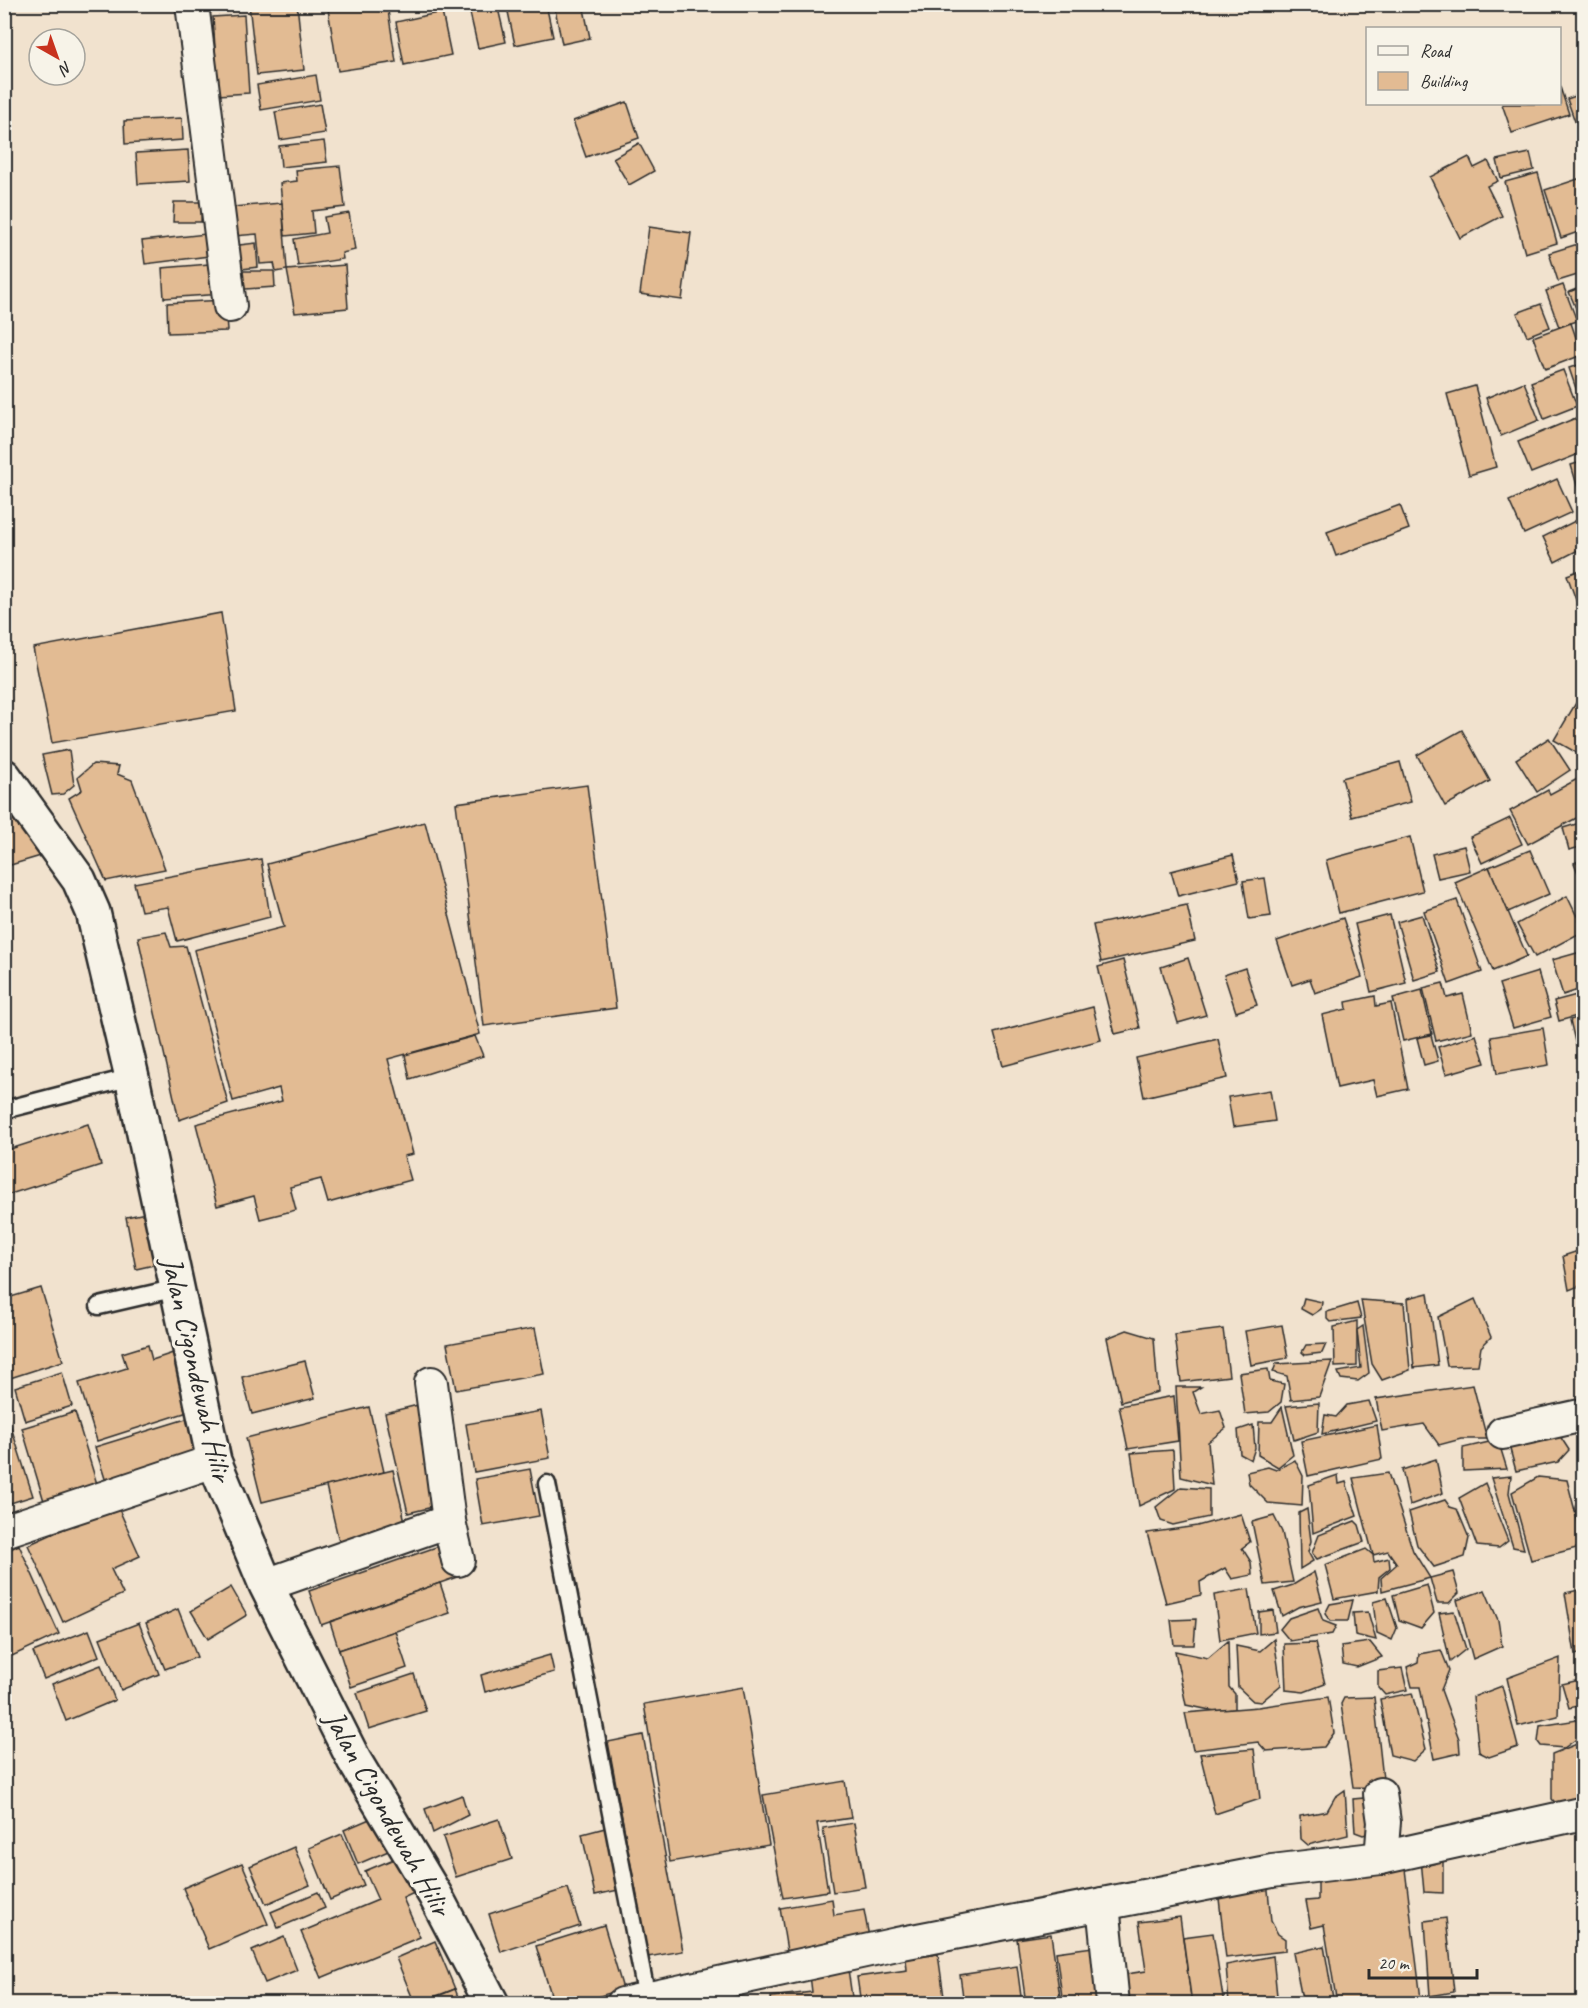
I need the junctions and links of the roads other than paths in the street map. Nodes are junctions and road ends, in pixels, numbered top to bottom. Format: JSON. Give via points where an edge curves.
{"nodes":[{"id":1,"x":192,"y":4,"type":"edge"},
{"id":2,"x":230,"y":306,"type":"dead end"},
{"id":3,"x":4,"y":776,"type":"edge"},
{"id":4,"x":132,"y":1077,"type":"junction"},
{"id":5,"x":4,"y":1110,"type":"edge"},
{"id":6,"x":177,"y":1288,"type":"junction"},
{"id":7,"x":99,"y":1306,"type":"dead end"},
{"id":8,"x":430,"y":1383,"type":"dead end"},
{"id":9,"x":1584,"y":1415,"type":"edge"},
{"id":10,"x":1503,"y":1433,"type":"dead end"},
{"id":11,"x":214,"y":1461,"type":"junction"},
{"id":12,"x":547,"y":1484,"type":"dead end"},
{"id":13,"x":449,"y":1521,"type":"junction"},
{"id":14,"x":4,"y":1531,"type":"edge"},
{"id":15,"x":458,"y":1560,"type":"dead end"},
{"id":16,"x":266,"y":1585,"type":"junction"},
{"id":17,"x":1380,"y":1794,"type":"dead end"},
{"id":18,"x":1584,"y":1813,"type":"edge"},
{"id":19,"x":1381,"y":1858,"type":"junction"},
{"id":20,"x":1103,"y":1904,"type":"junction"},
{"id":21,"x":635,"y":2001,"type":"edge"},
{"id":22,"x":492,"y":2004,"type":"edge"},
{"id":23,"x":1113,"y":2004,"type":"edge"}],
"edges":[{"from":1,"to":2,"type":"street"},
{"from":3,"to":4,"type":"street","name":"Jalan Cigondewah Hilir","via":[[79,880],[93,912]]},
{"from":4,"to":5,"type":"lane"},
{"from":4,"to":6,"type":"street","name":"Jalan Cigondewah Hilir"},
{"from":6,"to":7,"type":"lane"},
{"from":6,"to":11,"type":"street","name":"Jalan Cigondewah Hilir"},
{"from":8,"to":13,"type":"street"},
{"from":9,"to":10,"type":"street"},
{"from":11,"to":14,"type":"street"},
{"from":11,"to":16,"type":"street","name":"Jalan Cigondewah Hilir"},
{"from":12,"to":21,"type":"lane"},
{"from":13,"to":15,"type":"street"},
{"from":13,"to":16,"type":"street"},
{"from":16,"to":22,"type":"street","name":"Jalan Cigondewah Hilir","via":[[354,1760],[435,1895]]},
{"from":17,"to":19,"type":"street","via":[[1384,1822]]},
{"from":18,"to":19,"type":"street"},
{"from":19,"to":20,"type":"street","via":[[1272,1871]]},
{"from":20,"to":21,"type":"street"},
{"from":20,"to":23,"type":"street"}]}
